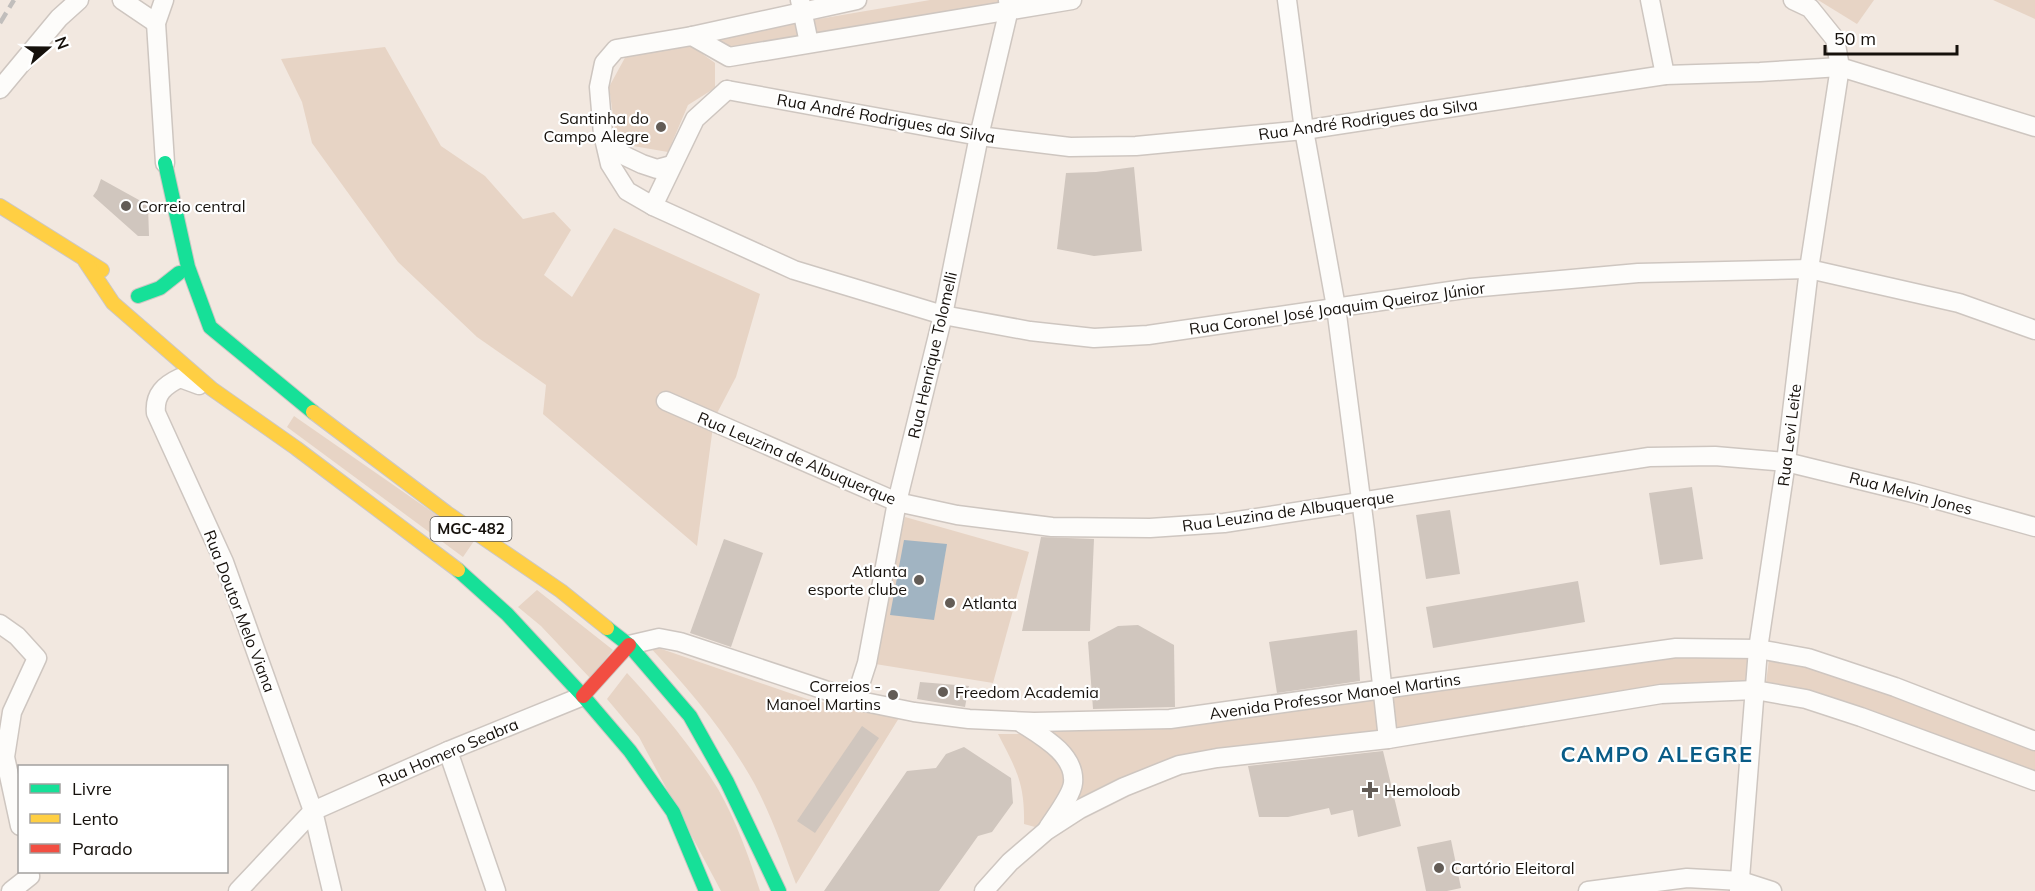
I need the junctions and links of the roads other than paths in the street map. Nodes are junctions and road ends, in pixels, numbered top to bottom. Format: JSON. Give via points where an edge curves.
{"nodes":[{"id":1,"x":79,"y":0,"type":"edge"},
{"id":2,"x":122,"y":0,"type":"edge"},
{"id":3,"x":164,"y":0,"type":"edge"},
{"id":4,"x":857,"y":0,"type":"edge"},
{"id":5,"x":1072,"y":0,"type":"edge"},
{"id":6,"x":1287,"y":0,"type":"edge"},
{"id":7,"x":1650,"y":0,"type":"edge"},
{"id":8,"x":1793,"y":0,"type":"edge"},
{"id":9,"x":802,"y":5,"type":"edge"},
{"id":10,"x":1009,"y":5,"type":"edge"},
{"id":11,"x":156,"y":23,"type":"junction"},
{"id":12,"x":692,"y":36,"type":"junction"},
{"id":13,"x":810,"y":43,"type":"junction"},
{"id":14,"x":729,"y":57,"type":"junction"},
{"id":15,"x":1840,"y":67,"type":"junction"},
{"id":16,"x":1665,"y":75,"type":"junction"},
{"id":17,"x":0,"y":89,"type":"edge"},
{"id":18,"x":728,"y":90,"type":"junction"},
{"id":19,"x":2035,"y":127,"type":"edge"},
{"id":20,"x":1304,"y":130,"type":"junction"},
{"id":21,"x":603,"y":134,"type":"junction"},
{"id":22,"x":979,"y":136,"type":"junction"},
{"id":23,"x":165,"y":163,"type":"junction"},
{"id":24,"x":672,"y":165,"type":"junction"},
{"id":25,"x":0,"y":206,"type":"edge"},
{"id":26,"x":653,"y":206,"type":"junction"},
{"id":27,"x":79,"y":257,"type":"junction"},
{"id":28,"x":1809,"y":269,"type":"junction"},
{"id":29,"x":179,"y":273,"type":"junction"},
{"id":30,"x":115,"y":277,"type":"dead end"},
{"id":31,"x":183,"y":295,"type":"dead end"},
{"id":32,"x":138,"y":297,"type":"dead end"},
{"id":33,"x":1336,"y":307,"type":"junction"},
{"id":34,"x":943,"y":315,"type":"junction"},
{"id":35,"x":2035,"y":330,"type":"edge"},
{"id":36,"x":251,"y":379,"type":"dead end"},
{"id":37,"x":213,"y":382,"type":"junction"},
{"id":38,"x":666,"y":402,"type":"dead end"},
{"id":39,"x":313,"y":412,"type":"junction"},
{"id":40,"x":1786,"y":462,"type":"junction"},
{"id":41,"x":1361,"y":501,"type":"junction"},
{"id":42,"x":897,"y":502,"type":"junction"},
{"id":43,"x":2035,"y":527,"type":"edge"},
{"id":44,"x":480,"y":536,"type":"junction"},
{"id":45,"x":456,"y":569,"type":"junction"},
{"id":46,"x":534,"y":573,"type":"junction"},
{"id":47,"x":516,"y":581,"type":"dead end"},
{"id":48,"x":507,"y":593,"type":"dead end"},
{"id":49,"x":507,"y":614,"type":"junction"},
{"id":50,"x":0,"y":624,"type":"edge"},
{"id":51,"x":629,"y":645,"type":"junction"},
{"id":52,"x":1758,"y":649,"type":"junction"},
{"id":53,"x":1383,"y":690,"type":"junction"},
{"id":54,"x":1755,"y":690,"type":"junction"},
{"id":55,"x":583,"y":696,"type":"junction"},
{"id":56,"x":855,"y":700,"type":"junction"},
{"id":57,"x":1020,"y":722,"type":"junction"},
{"id":58,"x":1388,"y":739,"type":"junction"},
{"id":59,"x":2035,"y":741,"type":"edge"},
{"id":60,"x":448,"y":751,"type":"junction"},
{"id":61,"x":2035,"y":781,"type":"edge"},
{"id":62,"x":313,"y":811,"type":"junction"},
{"id":63,"x":18,"y":817,"type":"edge"},
{"id":64,"x":1046,"y":831,"type":"junction"},
{"id":65,"x":29,"y":873,"type":"edge"},
{"id":66,"x":1740,"y":886,"type":"edge"},
{"id":67,"x":11,"y":891,"type":"edge"},
{"id":68,"x":238,"y":891,"type":"edge"},
{"id":69,"x":332,"y":891,"type":"edge"},
{"id":70,"x":496,"y":891,"type":"edge"},
{"id":71,"x":706,"y":891,"type":"edge"},
{"id":72,"x":779,"y":891,"type":"edge"},
{"id":73,"x":984,"y":891,"type":"edge"},
{"id":74,"x":1588,"y":891,"type":"edge"},
{"id":75,"x":1772,"y":891,"type":"edge"}],
"edges":[{"from":1,"to":17,"type":"street","via":[[59,18]]},
{"from":2,"to":11,"type":"street"},
{"from":3,"to":11,"type":"street"},
{"from":4,"to":9,"type":"street"},
{"from":5,"to":10,"type":"street"},
{"from":6,"to":20,"type":"street"},
{"from":7,"to":16,"type":"street"},
{"from":8,"to":15,"type":"street","name":"Rua Levi Leite","via":[[1810,8],[1835,39]]},
{"from":9,"to":12,"type":"street"},
{"from":9,"to":13,"type":"street"},
{"from":10,"to":13,"type":"street"},
{"from":10,"to":22,"type":"street","name":"Rua Henrique Tolomelli"},
{"from":11,"to":23,"type":"street"},
{"from":12,"to":14,"type":"street"},
{"from":12,"to":21,"type":"street","via":[[616,49],[604,63],[599,87]]},
{"from":13,"to":14,"type":"street"},
{"from":14,"to":18,"type":"street"},
{"from":15,"to":16,"type":"street","name":"Rua André Rodrigues da Silva"},
{"from":15,"to":19,"type":"street","name":"Rua André Rodrigues da Silva"},
{"from":15,"to":28,"type":"street","name":"Rua Levi Leite"},
{"from":16,"to":20,"type":"street","name":"Rua André Rodrigues da Silva"},
{"from":18,"to":22,"type":"street","name":"Rua André Rodrigues da Silva"},
{"from":18,"to":24,"type":"street","via":[[695,119]]},
{"from":20,"to":22,"type":"street","name":"Rua André Rodrigues da Silva","via":[[1136,146],[1070,147]]},
{"from":20,"to":33,"type":"street"},
{"from":21,"to":24,"type":"street","via":[[623,155],[642,164],[657,170]]},
{"from":21,"to":26,"type":"street","name":"Rua Coronel José Joaquim Queiroz Júnior","via":[[610,164],[627,191]]},
{"from":22,"to":34,"type":"street","name":"Rua Henrique Tolomelli"},
{"from":23,"to":29,"type":"highway"},
{"from":23,"to":39,"type":"highway","via":[[188,267],[210,327]]},
{"from":24,"to":26,"type":"street"},
{"from":25,"to":27,"type":"highway","number":"MGC-482"},
{"from":26,"to":34,"type":"street","name":"Rua Coronel José Joaquim Queiroz Júnior","via":[[794,270]]},
{"from":27,"to":30,"type":"highway","number":"MGC-482"},
{"from":27,"to":37,"type":"highway","number":"MGC-482","via":[[113,303]]},
{"from":28,"to":33,"type":"street","name":"Rua Coronel José Joaquim Queiroz Júnior","via":[[1638,273],[1472,288]]},
{"from":28,"to":35,"type":"street","name":"Rua Coronel José Joaquim Queiroz Júnior","via":[[1959,303]]},
{"from":28,"to":40,"type":"street","name":"Rua Levi Leite"},
{"from":29,"to":31,"type":"highway"},
{"from":29,"to":32,"type":"highway","via":[[169,284]]},
{"from":33,"to":34,"type":"street","name":"Rua Coronel José Joaquim Queiroz Júnior","via":[[1148,335],[1094,338],[1030,332]]},
{"from":33,"to":41,"type":"street"},
{"from":34,"to":42,"type":"street","name":"Rua Henrique Tolomelli"},
{"from":36,"to":39,"type":"highway","number":"MGC-482"},
{"from":37,"to":45,"type":"highway","number":"MGC-482"},
{"from":37,"to":62,"type":"street","name":"Rua Doutor Melo Viana","via":[[180,378],[168,383],[158,395],[156,412],[224,561]]},
{"from":38,"to":42,"type":"street","name":"Rua Leuzina de Albuquerque"},
{"from":39,"to":44,"type":"highway","number":"MGC-482"},
{"from":40,"to":41,"type":"street","name":"Rua Leuzina de Albuquerque","via":[[1714,456],[1649,457]]},
{"from":40,"to":43,"type":"street","name":"Rua Melvin Jones"},
{"from":40,"to":52,"type":"street","name":"Rua Levi Leite"},
{"from":41,"to":42,"type":"street","name":"Rua Leuzina de Albuquerque","via":[[1224,523],[1150,528],[1052,526],[957,515]]},
{"from":41,"to":53,"type":"street"},
{"from":42,"to":56,"type":"street","name":"Rua Henrique Tolomelli","via":[[867,663]]},
{"from":44,"to":45,"type":"highway","via":[[481,558]]},
{"from":44,"to":46,"type":"highway","number":"MGC-482"},
{"from":45,"to":49,"type":"highway","number":"MGC-482"},
{"from":46,"to":47,"type":"highway"},
{"from":46,"to":51,"type":"highway","number":"MGC-482"},
{"from":48,"to":49,"type":"highway"},
{"from":49,"to":55,"type":"highway","number":"MGC-482"},
{"from":50,"to":63,"type":"street","via":[[37,658],[12,712],[5,757]]},
{"from":51,"to":55,"type":"highway"},
{"from":51,"to":56,"type":"street","name":"Avenida Professor Manoel Martins","via":[[659,638],[680,642]]},
{"from":51,"to":72,"type":"highway","number":"MGC-482","via":[[690,716],[727,782]]},
{"from":52,"to":53,"type":"street","name":"Avenida Professor Manoel Martins","via":[[1676,648]]},
{"from":52,"to":54,"type":"street","name":"Rua Levi Leite"},
{"from":52,"to":59,"type":"street","name":"Avenida Professor Manoel Martins","via":[[1818,661]]},
{"from":53,"to":57,"type":"street","name":"Avenida Professor Manoel Martins","via":[[1170,719]]},
{"from":53,"to":58,"type":"street"},
{"from":54,"to":58,"type":"street","via":[[1661,694]]},
{"from":54,"to":61,"type":"street","via":[[1806,699]]},
{"from":54,"to":66,"type":"street","name":"Rua Levi Leite"},
{"from":55,"to":60,"type":"street","name":"Rua Homero Seabra"},
{"from":55,"to":71,"type":"highway","number":"MGC-482","via":[[673,812]]},
{"from":56,"to":57,"type":"street","name":"Avenida Professor Manoel Martins","via":[[969,719]]},
{"from":57,"to":64,"type":"street","via":[[1051,742],[1070,767],[1073,783]]},
{"from":58,"to":64,"type":"street","via":[[1179,765],[1124,787]]},
{"from":60,"to":62,"type":"street","name":"Rua Homero Seabra"},
{"from":60,"to":70,"type":"street"},
{"from":62,"to":68,"type":"street"},
{"from":62,"to":69,"type":"street","name":"Rua Doutor Melo Viana"},
{"from":64,"to":73,"type":"street"},
{"from":65,"to":67,"type":"street"},
{"from":66,"to":74,"type":"street","via":[[1687,878]]},
{"from":66,"to":75,"type":"street"}]}
